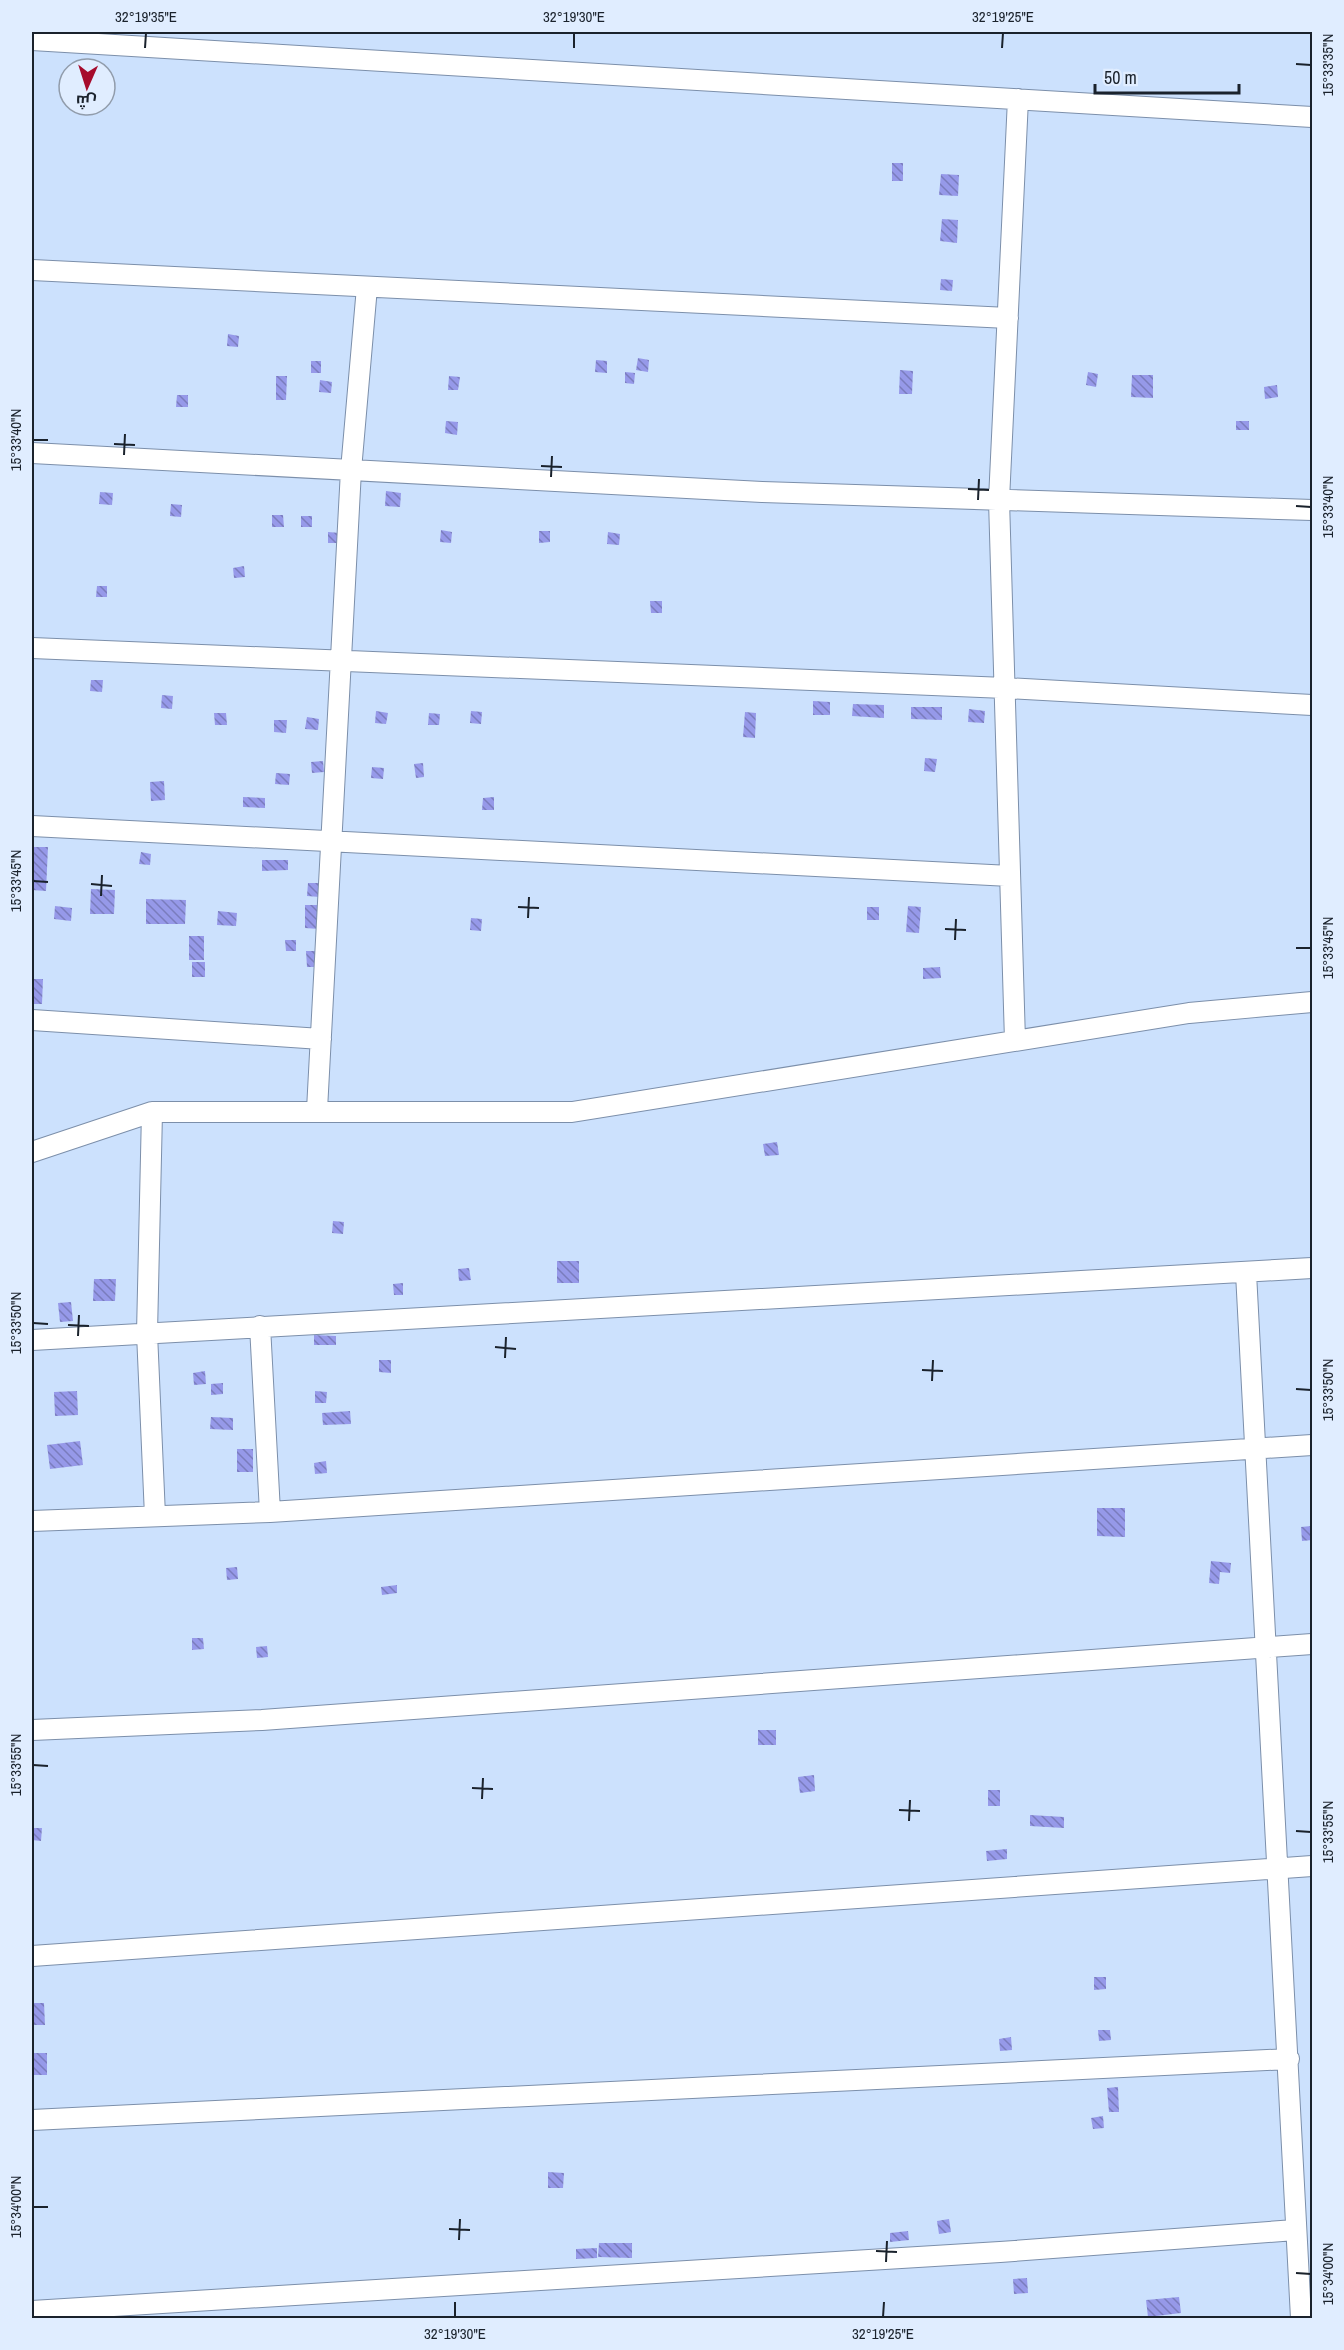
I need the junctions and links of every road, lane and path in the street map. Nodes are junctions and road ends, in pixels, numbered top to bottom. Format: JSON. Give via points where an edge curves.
{"nodes":[{"id":1,"x":32,"y":40,"type":"edge"},
{"id":2,"x":1018,"y":99,"type":"junction"},
{"id":3,"x":1312,"y":117,"type":"edge"},
{"id":4,"x":32,"y":270,"type":"edge"},
{"id":5,"x":367,"y":287,"type":"junction"},
{"id":6,"x":1008,"y":318,"type":"junction"},
{"id":7,"x":32,"y":453,"type":"edge"},
{"id":8,"x":351,"y":470,"type":"junction"},
{"id":9,"x":999,"y":500,"type":"junction"},
{"id":10,"x":1312,"y":510,"type":"edge"},
{"id":11,"x":32,"y":648,"type":"edge"},
{"id":12,"x":341,"y":661,"type":"junction"},
{"id":13,"x":1005,"y":688,"type":"junction"},
{"id":14,"x":1312,"y":705,"type":"edge"},
{"id":15,"x":32,"y":826,"type":"edge"},
{"id":16,"x":331,"y":840,"type":"junction"},
{"id":17,"x":1010,"y":876,"type":"junction"},
{"id":18,"x":1312,"y":1002,"type":"edge"},
{"id":19,"x":32,"y":1020,"type":"edge"},
{"id":20,"x":321,"y":1039,"type":"junction"},
{"id":21,"x":1015,"y":1041,"type":"junction"},
{"id":22,"x":317,"y":1110,"type":"junction"},
{"id":23,"x":152,"y":1112,"type":"junction"},
{"id":24,"x":32,"y":1152,"type":"edge"},
{"id":25,"x":1312,"y":1268,"type":"edge"},
{"id":26,"x":1246,"y":1273,"type":"junction"},
{"id":27,"x":260,"y":1326,"type":"junction"},
{"id":28,"x":147,"y":1333,"type":"junction"},
{"id":29,"x":32,"y":1340,"type":"edge"},
{"id":30,"x":1312,"y":1445,"type":"edge"},
{"id":31,"x":1256,"y":1448,"type":"junction"},
{"id":32,"x":270,"y":1512,"type":"junction"},
{"id":33,"x":155,"y":1516,"type":"junction"},
{"id":34,"x":32,"y":1521,"type":"edge"},
{"id":35,"x":1312,"y":1644,"type":"edge"},
{"id":36,"x":1267,"y":1647,"type":"junction"},
{"id":37,"x":32,"y":1730,"type":"edge"},
{"id":38,"x":1312,"y":1866,"type":"edge"},
{"id":39,"x":1277,"y":1868,"type":"junction"},
{"id":40,"x":32,"y":1956,"type":"edge"},
{"id":41,"x":1289,"y":2059,"type":"junction"},
{"id":42,"x":32,"y":2120,"type":"edge"},
{"id":43,"x":1295,"y":2230,"type":"junction"},
{"id":44,"x":32,"y":2311,"type":"edge"},
{"id":45,"x":1301,"y":2319,"type":"edge"}],
"edges":[{"from":1,"to":2,"type":"street"},
{"from":2,"to":3,"type":"street"},
{"from":2,"to":6,"type":"street"},
{"from":4,"to":5,"type":"street"},
{"from":5,"to":6,"type":"street"},
{"from":5,"to":8,"type":"street"},
{"from":6,"to":9,"type":"street"},
{"from":7,"to":8,"type":"street"},
{"from":8,"to":9,"type":"street"},
{"from":8,"to":12,"type":"street"},
{"from":9,"to":10,"type":"street"},
{"from":9,"to":13,"type":"street"},
{"from":11,"to":12,"type":"street"},
{"from":12,"to":13,"type":"street"},
{"from":12,"to":16,"type":"street"},
{"from":13,"to":14,"type":"street"},
{"from":13,"to":17,"type":"street"},
{"from":15,"to":16,"type":"street"},
{"from":16,"to":17,"type":"street"},
{"from":16,"to":20,"type":"street"},
{"from":17,"to":21,"type":"street"},
{"from":18,"to":21,"type":"street","via":[[1189,1013]]},
{"from":19,"to":20,"type":"street"},
{"from":20,"to":22,"type":"street"},
{"from":21,"to":22,"type":"street","via":[[572,1112]]},
{"from":22,"to":23,"type":"street"},
{"from":23,"to":24,"type":"street"},
{"from":23,"to":28,"type":"street"},
{"from":25,"to":26,"type":"street"},
{"from":26,"to":27,"type":"street"},
{"from":26,"to":31,"type":"street"},
{"from":27,"to":28,"type":"street"},
{"from":27,"to":32,"type":"street"},
{"from":28,"to":29,"type":"street"},
{"from":28,"to":33,"type":"street"},
{"from":30,"to":31,"type":"street"},
{"from":31,"to":32,"type":"street"},
{"from":31,"to":36,"type":"street"},
{"from":32,"to":33,"type":"street"},
{"from":33,"to":34,"type":"street"},
{"from":35,"to":36,"type":"street"},
{"from":36,"to":37,"type":"street","via":[[274,1720]]},
{"from":36,"to":39,"type":"street"},
{"from":38,"to":39,"type":"street"},
{"from":39,"to":40,"type":"street"},
{"from":39,"to":41,"type":"street"},
{"from":41,"to":42,"type":"street"},
{"from":41,"to":43,"type":"street"},
{"from":43,"to":44,"type":"street","via":[[1000,2252]]},
{"from":43,"to":45,"type":"street"}]}
